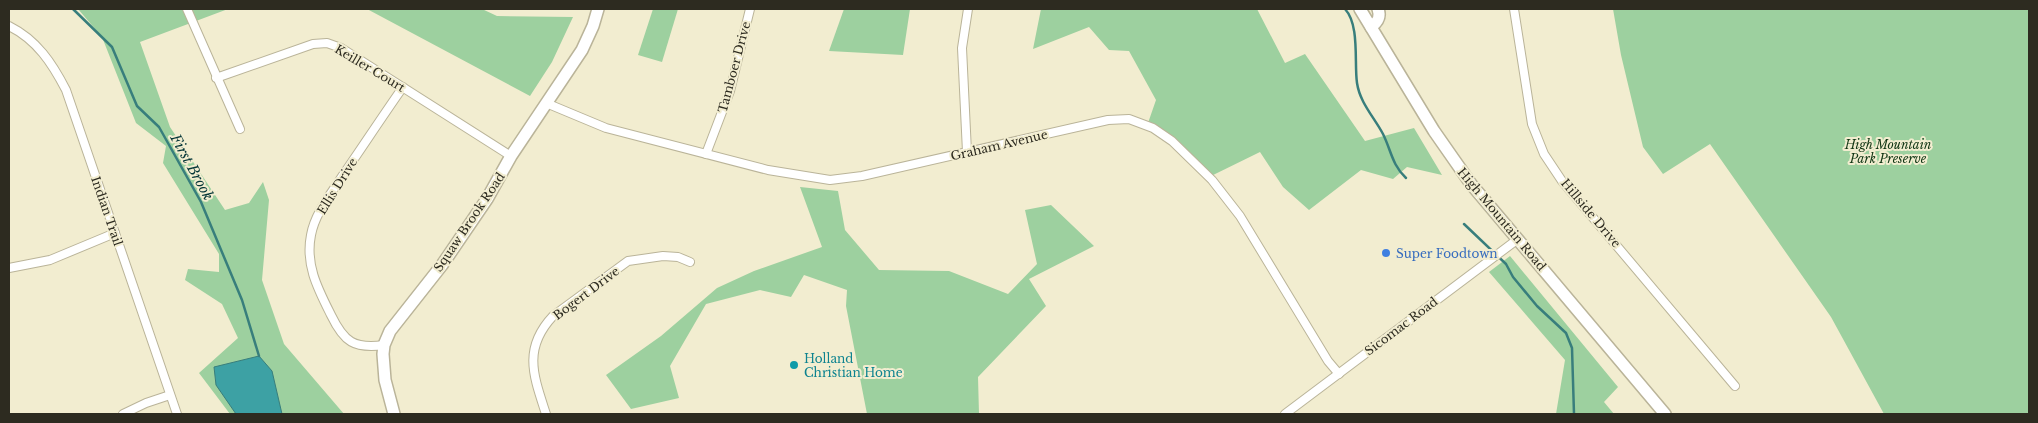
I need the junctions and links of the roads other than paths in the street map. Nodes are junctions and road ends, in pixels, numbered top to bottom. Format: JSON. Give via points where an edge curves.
{"nodes":[{"id":1,"x":187,"y":9,"type":"edge"},
{"id":2,"x":598,"y":9,"type":"edge"},
{"id":3,"x":750,"y":9,"type":"edge"},
{"id":4,"x":968,"y":9,"type":"edge"},
{"id":5,"x":1360,"y":9,"type":"edge"},
{"id":6,"x":1378,"y":9,"type":"edge"},
{"id":7,"x":1514,"y":9,"type":"edge"},
{"id":8,"x":9,"y":26,"type":"edge"},
{"id":9,"x":1371,"y":27,"type":"junction"},
{"id":10,"x":216,"y":78,"type":"junction"},
{"id":11,"x":403,"y":88,"type":"junction"},
{"id":12,"x":546,"y":103,"type":"junction"},
{"id":13,"x":240,"y":129,"type":"dead end"},
{"id":14,"x":967,"y":152,"type":"junction"},
{"id":15,"x":706,"y":154,"type":"junction"},
{"id":16,"x":511,"y":156,"type":"junction"},
{"id":17,"x":115,"y":233,"type":"junction"},
{"id":18,"x":1518,"y":239,"type":"junction"},
{"id":19,"x":690,"y":262,"type":"dead end"},
{"id":20,"x":9,"y":268,"type":"edge"},
{"id":21,"x":384,"y":345,"type":"junction"},
{"id":22,"x":1339,"y":374,"type":"junction"},
{"id":23,"x":1735,"y":386,"type":"dead end"},
{"id":24,"x":170,"y":395,"type":"junction"},
{"id":25,"x":123,"y":414,"type":"edge"},
{"id":26,"x":177,"y":414,"type":"edge"},
{"id":27,"x":394,"y":414,"type":"edge"},
{"id":28,"x":546,"y":414,"type":"edge"},
{"id":29,"x":1286,"y":414,"type":"edge"},
{"id":30,"x":1665,"y":414,"type":"edge"}],
"edges":[{"from":1,"to":10,"type":"street"},
{"from":2,"to":12,"type":"main road","name":"Squaw Brook Road","via":[[582,50]]},
{"from":3,"to":15,"type":"street","name":"Tamboer Drive","via":[[730,91]]},
{"from":4,"to":14,"type":"street","via":[[962,48]]},
{"from":5,"to":9,"type":"main road","name":"High Mountain Road"},
{"from":6,"to":9,"type":"main road","via":[[1377,22]]},
{"from":7,"to":23,"type":"street","name":"Hillside Drive","via":[[1532,124],[1544,154],[1562,180]]},
{"from":8,"to":17,"type":"street","name":"Indian Trail","via":[[45,54],[62,82]]},
{"from":9,"to":18,"type":"main road","name":"High Mountain Road","via":[[1453,160]]},
{"from":10,"to":11,"type":"street","name":"Keiller Court","via":[[313,44],[327,43],[341,48]]},
{"from":10,"to":13,"type":"street"},
{"from":11,"to":16,"type":"street","name":"Keiller Court"},
{"from":11,"to":21,"type":"street","name":"Ellis Drive","via":[[324,205],[311,234],[310,245],[313,277],[340,332],[359,345]]},
{"from":12,"to":15,"type":"street","name":"Graham Avenue","via":[[606,128]]},
{"from":12,"to":16,"type":"main road","name":"Squaw Brook Road"},
{"from":14,"to":15,"type":"street","name":"Graham Avenue","via":[[839,180],[768,170]]},
{"from":14,"to":22,"type":"street","name":"Graham Avenue","via":[[1108,120],[1129,119],[1153,128],[1172,141],[1212,180],[1240,216]]},
{"from":16,"to":21,"type":"main road","name":"Squaw Brook Road","via":[[478,212],[442,265],[395,322]]},
{"from":17,"to":20,"type":"street","via":[[50,260]]},
{"from":17,"to":24,"type":"street","name":"Indian Trail"},
{"from":18,"to":22,"type":"street","name":"Sicomac Road"},
{"from":18,"to":30,"type":"main road","name":"High Mountain Road"},
{"from":19,"to":28,"type":"street","name":"Bogert Drive","via":[[663,256],[628,261],[545,324],[535,344],[532,363]]},
{"from":21,"to":27,"type":"main road","name":"Squaw Brook Road","via":[[385,380]]},
{"from":22,"to":29,"type":"street","name":"Sicomac Road"},
{"from":24,"to":25,"type":"street"},
{"from":24,"to":26,"type":"street","name":"Indian Trail"}]}
